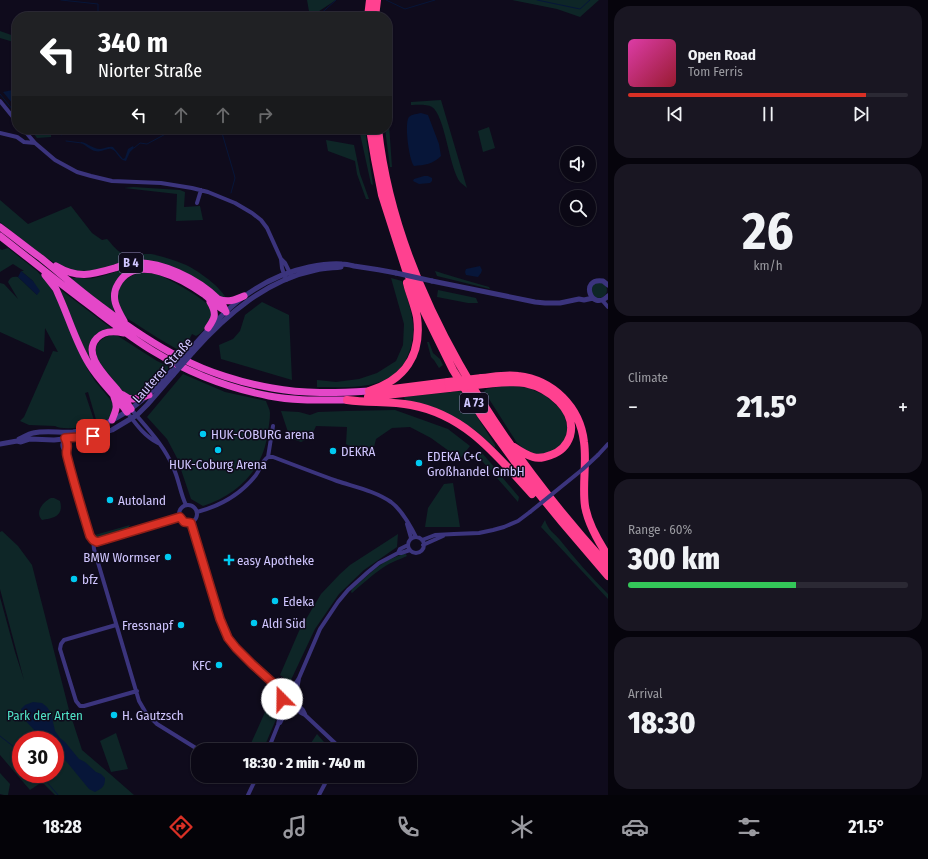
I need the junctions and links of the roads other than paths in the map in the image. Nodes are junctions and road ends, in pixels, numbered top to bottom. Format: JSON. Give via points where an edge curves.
{"nodes":[{"id":1,"x":370,"y":0,"type":"edge"},
{"id":2,"x":377,"y":0,"type":"edge"},
{"id":3,"x":369,"y":12,"type":"edge"},
{"id":4,"x":376,"y":12,"type":"edge"},
{"id":5,"x":0,"y":101,"type":"edge"},
{"id":6,"x":12,"y":116,"type":"edge"},
{"id":7,"x":0,"y":133,"type":"edge"},
{"id":8,"x":27,"y":134,"type":"edge"},
{"id":9,"x":371,"y":134,"type":"edge"},
{"id":10,"x":379,"y":134,"type":"edge"},
{"id":11,"x":35,"y":143,"type":"junction"},
{"id":12,"x":201,"y":190,"type":"junction"},
{"id":13,"x":197,"y":203,"type":"dead end"},
{"id":14,"x":0,"y":227,"type":"edge"},
{"id":15,"x":0,"y":236,"type":"edge"},
{"id":16,"x":40,"y":258,"type":"junction"},
{"id":17,"x":281,"y":259,"type":"junction"},
{"id":18,"x":35,"y":264,"type":"junction"},
{"id":19,"x":406,"y":270,"type":"junction"},
{"id":20,"x":284,"y":274,"type":"junction"},
{"id":21,"x":291,"y":275,"type":"junction"},
{"id":22,"x":286,"y":280,"type":"junction"},
{"id":23,"x":607,"y":282,"type":"edge"},
{"id":24,"x":591,"y":295,"type":"junction"},
{"id":25,"x":205,"y":296,"type":"junction"},
{"id":26,"x":244,"y":296,"type":"junction"},
{"id":27,"x":608,"y":296,"type":"edge"},
{"id":28,"x":218,"y":299,"type":"junction"},
{"id":29,"x":602,"y":300,"type":"junction"},
{"id":30,"x":608,"y":307,"type":"edge"},
{"id":31,"x":228,"y":313,"type":"junction"},
{"id":32,"x":208,"y":328,"type":"junction"},
{"id":33,"x":128,"y":330,"type":"junction"},
{"id":34,"x":191,"y":352,"type":"junction"},
{"id":35,"x":172,"y":374,"type":"junction"},
{"id":36,"x":483,"y":381,"type":"junction"},
{"id":37,"x":448,"y":385,"type":"junction"},
{"id":38,"x":369,"y":391,"type":"junction"},
{"id":39,"x":116,"y":394,"type":"junction"},
{"id":40,"x":149,"y":395,"type":"junction"},
{"id":41,"x":348,"y":400,"type":"junction"},
{"id":42,"x":132,"y":413,"type":"junction"},
{"id":43,"x":112,"y":420,"type":"junction"},
{"id":44,"x":273,"y":426,"type":"dead end"},
{"id":45,"x":65,"y":435,"type":"junction"},
{"id":46,"x":0,"y":444,"type":"edge"},
{"id":47,"x":510,"y":444,"type":"junction"},
{"id":48,"x":608,"y":444,"type":"edge"},
{"id":49,"x":268,"y":457,"type":"junction"},
{"id":50,"x":186,"y":506,"type":"junction"},
{"id":51,"x":197,"y":512,"type":"junction"},
{"id":52,"x":180,"y":517,"type":"junction"},
{"id":53,"x":562,"y":522,"type":"junction"},
{"id":54,"x":191,"y":523,"type":"junction"},
{"id":55,"x":414,"y":538,"type":"junction"},
{"id":56,"x":93,"y":540,"type":"junction"},
{"id":57,"x":423,"y":542,"type":"junction"},
{"id":58,"x":408,"y":545,"type":"junction"},
{"id":59,"x":410,"y":550,"type":"junction"},
{"id":60,"x":398,"y":552,"type":"junction"},
{"id":61,"x":608,"y":556,"type":"edge"},
{"id":62,"x":608,"y":566,"type":"edge"},
{"id":63,"x":608,"y":576,"type":"edge"},
{"id":64,"x":116,"y":625,"type":"junction"},
{"id":65,"x":299,"y":678,"type":"junction"},
{"id":66,"x":136,"y":691,"type":"junction"},
{"id":67,"x":287,"y":694,"type":"junction"},
{"id":68,"x":295,"y":695,"type":"junction"},
{"id":69,"x":296,"y":703,"type":"junction"},
{"id":70,"x":289,"y":706,"type":"junction"},
{"id":71,"x":305,"y":714,"type":"junction"},
{"id":72,"x":271,"y":743,"type":"edge"},
{"id":73,"x":335,"y":743,"type":"edge"},
{"id":74,"x":191,"y":745,"type":"edge"},
{"id":75,"x":254,"y":783,"type":"edge"},
{"id":76,"x":325,"y":783,"type":"edge"},
{"id":77,"x":248,"y":795,"type":"edge"},
{"id":78,"x":319,"y":795,"type":"edge"}],
"edges":[{"from":1,"to":3,"type":"highway"},
{"from":2,"to":4,"type":"highway"},
{"from":5,"to":6,"type":"street"},
{"from":7,"to":11,"type":"street","via":[[17,137],[24,142]]},
{"from":8,"to":11,"type":"street"},
{"from":9,"to":19,"type":"highway","number":"A 73","via":[[382,195]]},
{"from":10,"to":47,"type":"highway","number":"A 73","via":[[395,213],[420,285],[460,365]]},
{"from":11,"to":12,"type":"street","via":[[55,160],[77,172],[91,176],[112,181],[166,184]]},
{"from":12,"to":13,"type":"street"},
{"from":12,"to":17,"type":"street","via":[[235,203],[256,216],[267,228]]},
{"from":14,"to":16,"type":"highway","number":"B 4"},
{"from":15,"to":18,"type":"highway","number":"B 4"},
{"from":16,"to":28,"type":"highway","number":"B 4","via":[[63,270],[80,275],[133,263],[159,265],[194,281]]},
{"from":16,"to":33,"type":"highway","number":"B 4"},
{"from":17,"to":20,"type":"street"},
{"from":17,"to":21,"type":"street"},
{"from":18,"to":33,"type":"highway","number":"B 4"},
{"from":18,"to":39,"type":"highway","via":[[56,290],[76,339],[94,372]]},
{"from":19,"to":38,"type":"highway","via":[[418,331],[414,354],[408,365],[392,381]]},
{"from":19,"to":53,"type":"highway","number":"A 73","via":[[453,370],[481,415]]},
{"from":20,"to":21,"type":"street","name":"Lauterer Straße"},
{"from":20,"to":22,"type":"street"},
{"from":20,"to":26,"type":"street","name":"Lauterer Straße"},
{"from":21,"to":22,"type":"street","name":"Lauterer Straße"},
{"from":21,"to":24,"type":"street","bridge":true,"via":[[300,269],[342,264],[535,302],[560,303],[584,300]]},
{"from":22,"to":31,"type":"street","name":"Lauterer Straße","via":[[259,293]]},
{"from":23,"to":24,"type":"street","via":[[594,282],[591,286]]},
{"from":24,"to":29,"type":"street","via":[[597,300]]},
{"from":25,"to":31,"type":"highway"},
{"from":25,"to":32,"type":"highway","via":[[214,311],[214,320]]},
{"from":25,"to":33,"type":"highway","via":[[170,275],[146,269],[130,272],[120,279],[114,292],[115,304]]},
{"from":26,"to":28,"type":"highway","via":[[226,302]]},
{"from":26,"to":31,"type":"street","name":"Lauterer Straße"},
{"from":27,"to":29,"type":"street"},
{"from":28,"to":31,"type":"highway"},
{"from":29,"to":30,"type":"street"},
{"from":31,"to":32,"type":"street","name":"Lauterer Straße"},
{"from":31,"to":34,"type":"street","name":"Lauterer Straße"},
{"from":32,"to":34,"type":"street","name":"Lauterer Straße"},
{"from":33,"to":38,"type":"highway","number":"B 4","via":[[182,359],[243,382],[302,392]]},
{"from":33,"to":39,"type":"highway","via":[[103,334],[98,337],[92,348],[97,365]]},
{"from":33,"to":41,"type":"highway","number":"B 4","via":[[153,351],[177,365],[219,383],[297,400]]},
{"from":34,"to":35,"type":"street","name":"Lauterer Straße","bridge":true},
{"from":35,"to":40,"type":"street","name":"Lauterer Straße"},
{"from":35,"to":42,"type":"street","name":"Lauterer Straße","via":[[147,405]]},
{"from":36,"to":37,"type":"highway","bridge":true},
{"from":36,"to":47,"type":"highway","via":[[518,382],[535,386],[553,396],[568,412],[571,431],[564,448],[556,454],[535,458]]},
{"from":36,"to":61,"type":"highway","via":[[518,376],[539,381],[558,392],[574,410],[584,442],[585,507],[596,537]]},
{"from":37,"to":38,"type":"highway"},
{"from":37,"to":41,"type":"highway"},
{"from":39,"to":40,"type":"highway","via":[[131,399]]},
{"from":39,"to":42,"type":"highway"},
{"from":39,"to":43,"type":"highway","via":[[116,410]]},
{"from":40,"to":42,"type":"street","name":"Lauterer Straße"},
{"from":41,"to":53,"type":"highway","via":[[413,405],[458,423],[484,443]]},
{"from":42,"to":43,"type":"street","name":"Lauterer Straße"},
{"from":42,"to":45,"type":"street","name":"Lauterer Straße","via":[[112,430],[104,433],[83,437]]},
{"from":42,"to":50,"type":"street","via":[[153,435],[170,460]]},
{"from":43,"to":45,"type":"street","name":"Lauterer Straße"},
{"from":44,"to":49,"type":"street"},
{"from":45,"to":46,"type":"street","name":"Lauterer Straße","via":[[54,440],[30,439]]},
{"from":45,"to":56,"type":"street","via":[[66,453]]},
{"from":47,"to":62,"type":"highway","number":"A 73","via":[[536,480]]},
{"from":48,"to":57,"type":"street","bridge":true,"via":[[583,469],[518,521],[493,530],[446,535]]},
{"from":49,"to":51,"type":"street","via":[[240,491],[220,504]]},
{"from":49,"to":55,"type":"street","via":[[376,494],[398,509],[412,529]]},
{"from":50,"to":51,"type":"street","via":[[193,506]]},
{"from":50,"to":52,"type":"street","via":[[181,510]]},
{"from":51,"to":54,"type":"street"},
{"from":52,"to":54,"type":"street","via":[[184,522]]},
{"from":52,"to":56,"type":"street","via":[[97,542]]},
{"from":53,"to":63,"type":"highway","number":"A 73"},
{"from":54,"to":67,"type":"street","via":[[226,634],[236,648]]},
{"from":55,"to":57,"type":"street"},
{"from":55,"to":58,"type":"street"},
{"from":56,"to":64,"type":"street"},
{"from":57,"to":59,"type":"street","via":[[422,549],[418,552]]},
{"from":58,"to":59,"type":"street"},
{"from":58,"to":60,"type":"street"},
{"from":59,"to":60,"type":"street"},
{"from":60,"to":65,"type":"street","via":[[368,572],[338,602],[320,629]]},
{"from":64,"to":66,"type":"street"},
{"from":64,"to":66,"type":"street","via":[[64,640],[60,649],[80,706]]},
{"from":65,"to":67,"type":"street"},
{"from":65,"to":68,"type":"street"},
{"from":66,"to":74,"type":"street","via":[[149,717]]},
{"from":67,"to":68,"type":"street"},
{"from":67,"to":70,"type":"street","via":[[282,701]]},
{"from":68,"to":69,"type":"street"},
{"from":69,"to":70,"type":"street"},
{"from":69,"to":71,"type":"street"},
{"from":70,"to":71,"type":"street"},
{"from":70,"to":72,"type":"street","via":[[280,715]]},
{"from":71,"to":73,"type":"street"},
{"from":75,"to":77,"type":"street"},
{"from":76,"to":78,"type":"street"}]}
